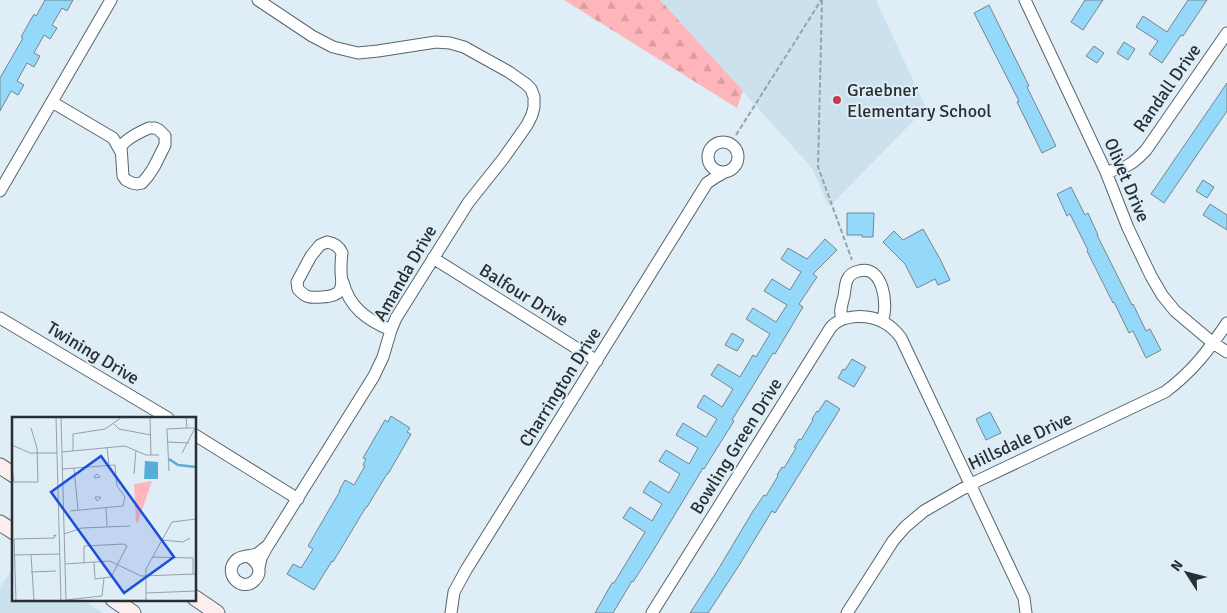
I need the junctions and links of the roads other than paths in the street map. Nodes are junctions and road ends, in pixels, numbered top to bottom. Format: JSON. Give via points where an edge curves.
{"nodes":[{"id":1,"x":111,"y":0,"type":"edge"},
{"id":2,"x":258,"y":0,"type":"edge"},
{"id":3,"x":1028,"y":1,"type":"edge"},
{"id":4,"x":1227,"y":33,"type":"edge"},
{"id":5,"x":52,"y":102,"type":"junction"},
{"id":6,"x":132,"y":137,"type":"junction"},
{"id":7,"x":113,"y":138,"type":"junction"},
{"id":8,"x":121,"y":152,"type":"junction"},
{"id":9,"x":708,"y":163,"type":"junction"},
{"id":10,"x":725,"y":172,"type":"junction"},
{"id":11,"x":1106,"y":172,"type":"junction"},
{"id":12,"x":707,"y":183,"type":"junction"},
{"id":13,"x":0,"y":191,"type":"edge"},
{"id":14,"x":433,"y":258,"type":"junction"},
{"id":15,"x":343,"y":280,"type":"junction"},
{"id":16,"x":329,"y":297,"type":"junction"},
{"id":17,"x":349,"y":298,"type":"junction"},
{"id":18,"x":0,"y":318,"type":"edge"},
{"id":19,"x":842,"y":319,"type":"junction"},
{"id":20,"x":882,"y":321,"type":"junction"},
{"id":21,"x":1227,"y":323,"type":"edge"},
{"id":22,"x":391,"y":330,"type":"junction"},
{"id":23,"x":1214,"y":343,"type":"junction"},
{"id":24,"x":1227,"y":352,"type":"edge"},
{"id":25,"x":597,"y":361,"type":"junction"},
{"id":26,"x":166,"y":417,"type":"edge"},
{"id":27,"x":196,"y":436,"type":"edge"},
{"id":28,"x":0,"y":466,"type":"edge"},
{"id":29,"x":12,"y":474,"type":"edge"},
{"id":30,"x":971,"y":484,"type":"junction"},
{"id":31,"x":298,"y":499,"type":"junction"},
{"id":32,"x":0,"y":523,"type":"edge"},
{"id":33,"x":12,"y":531,"type":"edge"},
{"id":34,"x":267,"y":547,"type":"junction"},
{"id":35,"x":246,"y":556,"type":"junction"},
{"id":36,"x":259,"y":568,"type":"junction"},
{"id":37,"x":196,"y":599,"type":"edge"},
{"id":38,"x":114,"y":600,"type":"edge"},
{"id":39,"x":133,"y":613,"type":"edge"},
{"id":40,"x":217,"y":613,"type":"edge"},
{"id":41,"x":451,"y":613,"type":"edge"},
{"id":42,"x":652,"y":613,"type":"edge"},
{"id":43,"x":847,"y":613,"type":"edge"},
{"id":44,"x":1026,"y":613,"type":"edge"}],
"edges":[{"from":1,"to":5,"type":"street"},
{"from":2,"to":14,"type":"street","name":"Amanda Drive","via":[[333,47],[358,53],[436,42],[450,43],[464,47],[509,72],[531,89],[534,107],[527,125],[468,203]]},
{"from":3,"to":11,"type":"street","name":"Olivet Drive"},
{"from":4,"to":11,"type":"street","name":"Randall Drive","via":[[1146,150],[1135,162]]},
{"from":5,"to":7,"type":"street"},
{"from":5,"to":13,"type":"street"},
{"from":6,"to":7,"type":"street"},
{"from":6,"to":8,"type":"street","via":[[123,144]]},
{"from":6,"to":8,"type":"street","via":[[155,128],[166,140],[157,161],[142,182],[132,183],[123,176]]},
{"from":7,"to":8,"type":"street"},
{"from":9,"to":10,"type":"street","via":[[715,171]]},
{"from":9,"to":10,"type":"street","name":"Charrington Drive","via":[[707,154],[712,145],[722,141],[730,143],[737,152],[737,163]]},
{"from":9,"to":12,"type":"street","name":"Charrington Drive"},
{"from":10,"to":12,"type":"street","name":"Charrington Drive"},
{"from":11,"to":23,"type":"street","name":"Olivet Drive","via":[[1128,228],[1162,295],[1175,311]]},
{"from":12,"to":25,"type":"street","name":"Charrington Drive"},
{"from":14,"to":22,"type":"street","name":"Amanda Drive"},
{"from":14,"to":25,"type":"street","name":"Balfour Drive"},
{"from":15,"to":16,"type":"street","via":[[340,291]]},
{"from":15,"to":16,"type":"street","via":[[342,252],[333,242],[320,245],[297,282],[298,289],[311,298]]},
{"from":15,"to":17,"type":"street"},
{"from":16,"to":17,"type":"street"},
{"from":17,"to":22,"type":"street","via":[[368,318]]},
{"from":18,"to":26,"type":"street","name":"Twining Drive"},
{"from":19,"to":20,"type":"street","via":[[862,317]]},
{"from":19,"to":20,"type":"street","via":[[841,309],[849,276],[866,270],[874,272],[882,287],[885,312]]},
{"from":19,"to":42,"type":"street","name":"Bowling Green Drive","via":[[831,327]]},
{"from":20,"to":30,"type":"street","via":[[901,338]]},
{"from":21,"to":23,"type":"street","name":"Hillsdale Drive"},
{"from":22,"to":31,"type":"street","name":"Amanda Drive","via":[[374,376]]},
{"from":23,"to":24,"type":"street","name":"Olivet Drive"},
{"from":23,"to":30,"type":"street","name":"Hillsdale Drive","via":[[1183,379],[1165,392]]},
{"from":25,"to":41,"type":"street","name":"Charrington Drive","via":[[466,570],[454,592]]},
{"from":27,"to":31,"type":"street"},
{"from":28,"to":29,"type":"main road"},
{"from":30,"to":43,"type":"street","name":"Hillsdale Drive","via":[[924,511],[906,527],[884,554]]},
{"from":30,"to":44,"type":"street","via":[[1024,598]]},
{"from":31,"to":34,"type":"street","name":"Amanda Drive"},
{"from":32,"to":33,"type":"main road"},
{"from":34,"to":35,"type":"street"},
{"from":34,"to":36,"type":"street","name":"Amanda Drive"},
{"from":35,"to":36,"type":"street"},
{"from":35,"to":36,"type":"street","via":[[234,562],[231,571],[234,580],[242,584],[251,583],[258,577]]},
{"from":37,"to":40,"type":"main road"},
{"from":38,"to":39,"type":"main road"}]}
